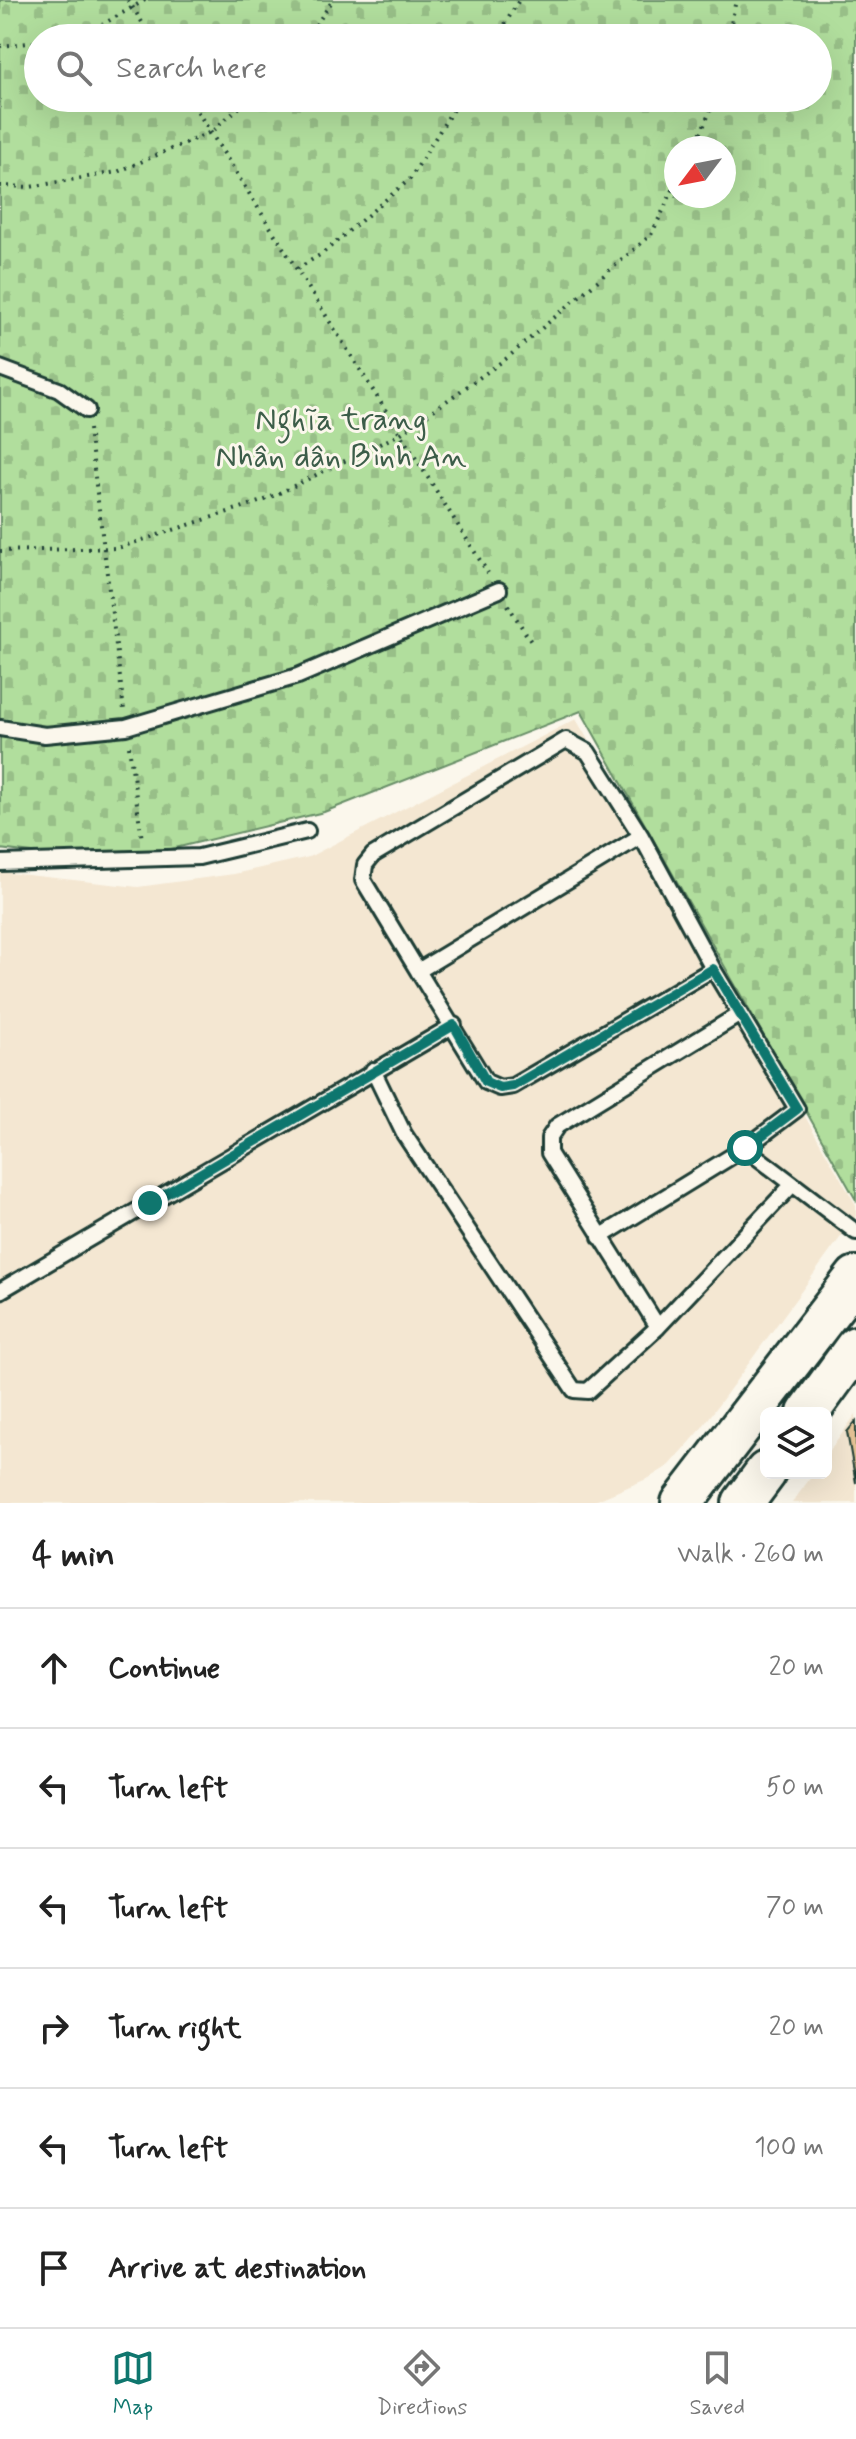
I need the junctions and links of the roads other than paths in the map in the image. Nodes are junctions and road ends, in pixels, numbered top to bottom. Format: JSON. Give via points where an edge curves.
{"nodes":[{"id":1,"x":0,"y":368,"type":"edge"},
{"id":2,"x":87,"y":410,"type":"road end"},
{"id":3,"x":499,"y":590,"type":"road end"},
{"id":4,"x":0,"y":728,"type":"edge"},
{"id":5,"x":307,"y":831,"type":"dead end"},
{"id":6,"x":641,"y":836,"type":"junction"},
{"id":7,"x":0,"y":863,"type":"edge"},
{"id":8,"x":713,"y":969,"type":"junction"},
{"id":9,"x":418,"y":971,"type":"junction"},
{"id":10,"x":740,"y":1014,"type":"junction"},
{"id":11,"x":454,"y":1025,"type":"junction"},
{"id":12,"x":373,"y":1070,"type":"junction"},
{"id":13,"x":745,"y":1148,"type":"junction"},
{"id":14,"x":792,"y":1185,"type":"junction"},
{"id":15,"x":856,"y":1232,"type":"edge"},
{"id":16,"x":600,"y":1237,"type":"junction"},
{"id":17,"x":856,"y":1277,"type":"edge"},
{"id":18,"x":0,"y":1291,"type":"edge"},
{"id":19,"x":658,"y":1327,"type":"junction"},
{"id":20,"x":856,"y":1347,"type":"edge"},
{"id":21,"x":812,"y":1407,"type":"edge"},
{"id":22,"x":761,"y":1479,"type":"edge"},
{"id":23,"x":682,"y":1503,"type":"edge"},
{"id":24,"x":743,"y":1503,"type":"edge"}],
"edges":[{"from":1,"to":2,"type":"lane","via":[[59,390]]},
{"from":3,"to":4,"type":"lane","via":[[298,676],[126,727],[45,735]]},
{"from":5,"to":7,"type":"lane","via":[[199,857]]},
{"from":6,"to":8,"type":"lane"},
{"from":6,"to":9,"type":"lane"},
{"from":6,"to":9,"type":"lane","via":[[588,752],[566,740],[373,855],[363,880]]},
{"from":8,"to":10,"type":"lane"},
{"from":8,"to":11,"type":"lane","via":[[513,1086],[486,1082]]},
{"from":9,"to":11,"type":"lane"},
{"from":10,"to":13,"type":"lane","via":[[797,1109]]},
{"from":10,"to":16,"type":"lane","via":[[557,1126],[549,1138],[549,1153]]},
{"from":11,"to":12,"type":"lane"},
{"from":12,"to":18,"type":"lane"},
{"from":12,"to":19,"type":"lane","via":[[404,1134],[574,1390],[588,1391]]},
{"from":13,"to":14,"type":"lane"},
{"from":13,"to":16,"type":"lane"},
{"from":14,"to":15,"type":"lane"},
{"from":14,"to":19,"type":"lane"},
{"from":16,"to":19,"type":"lane"},
{"from":17,"to":23,"type":"main road"},
{"from":20,"to":21,"type":"main road"},
{"from":22,"to":24,"type":"main road"}]}
